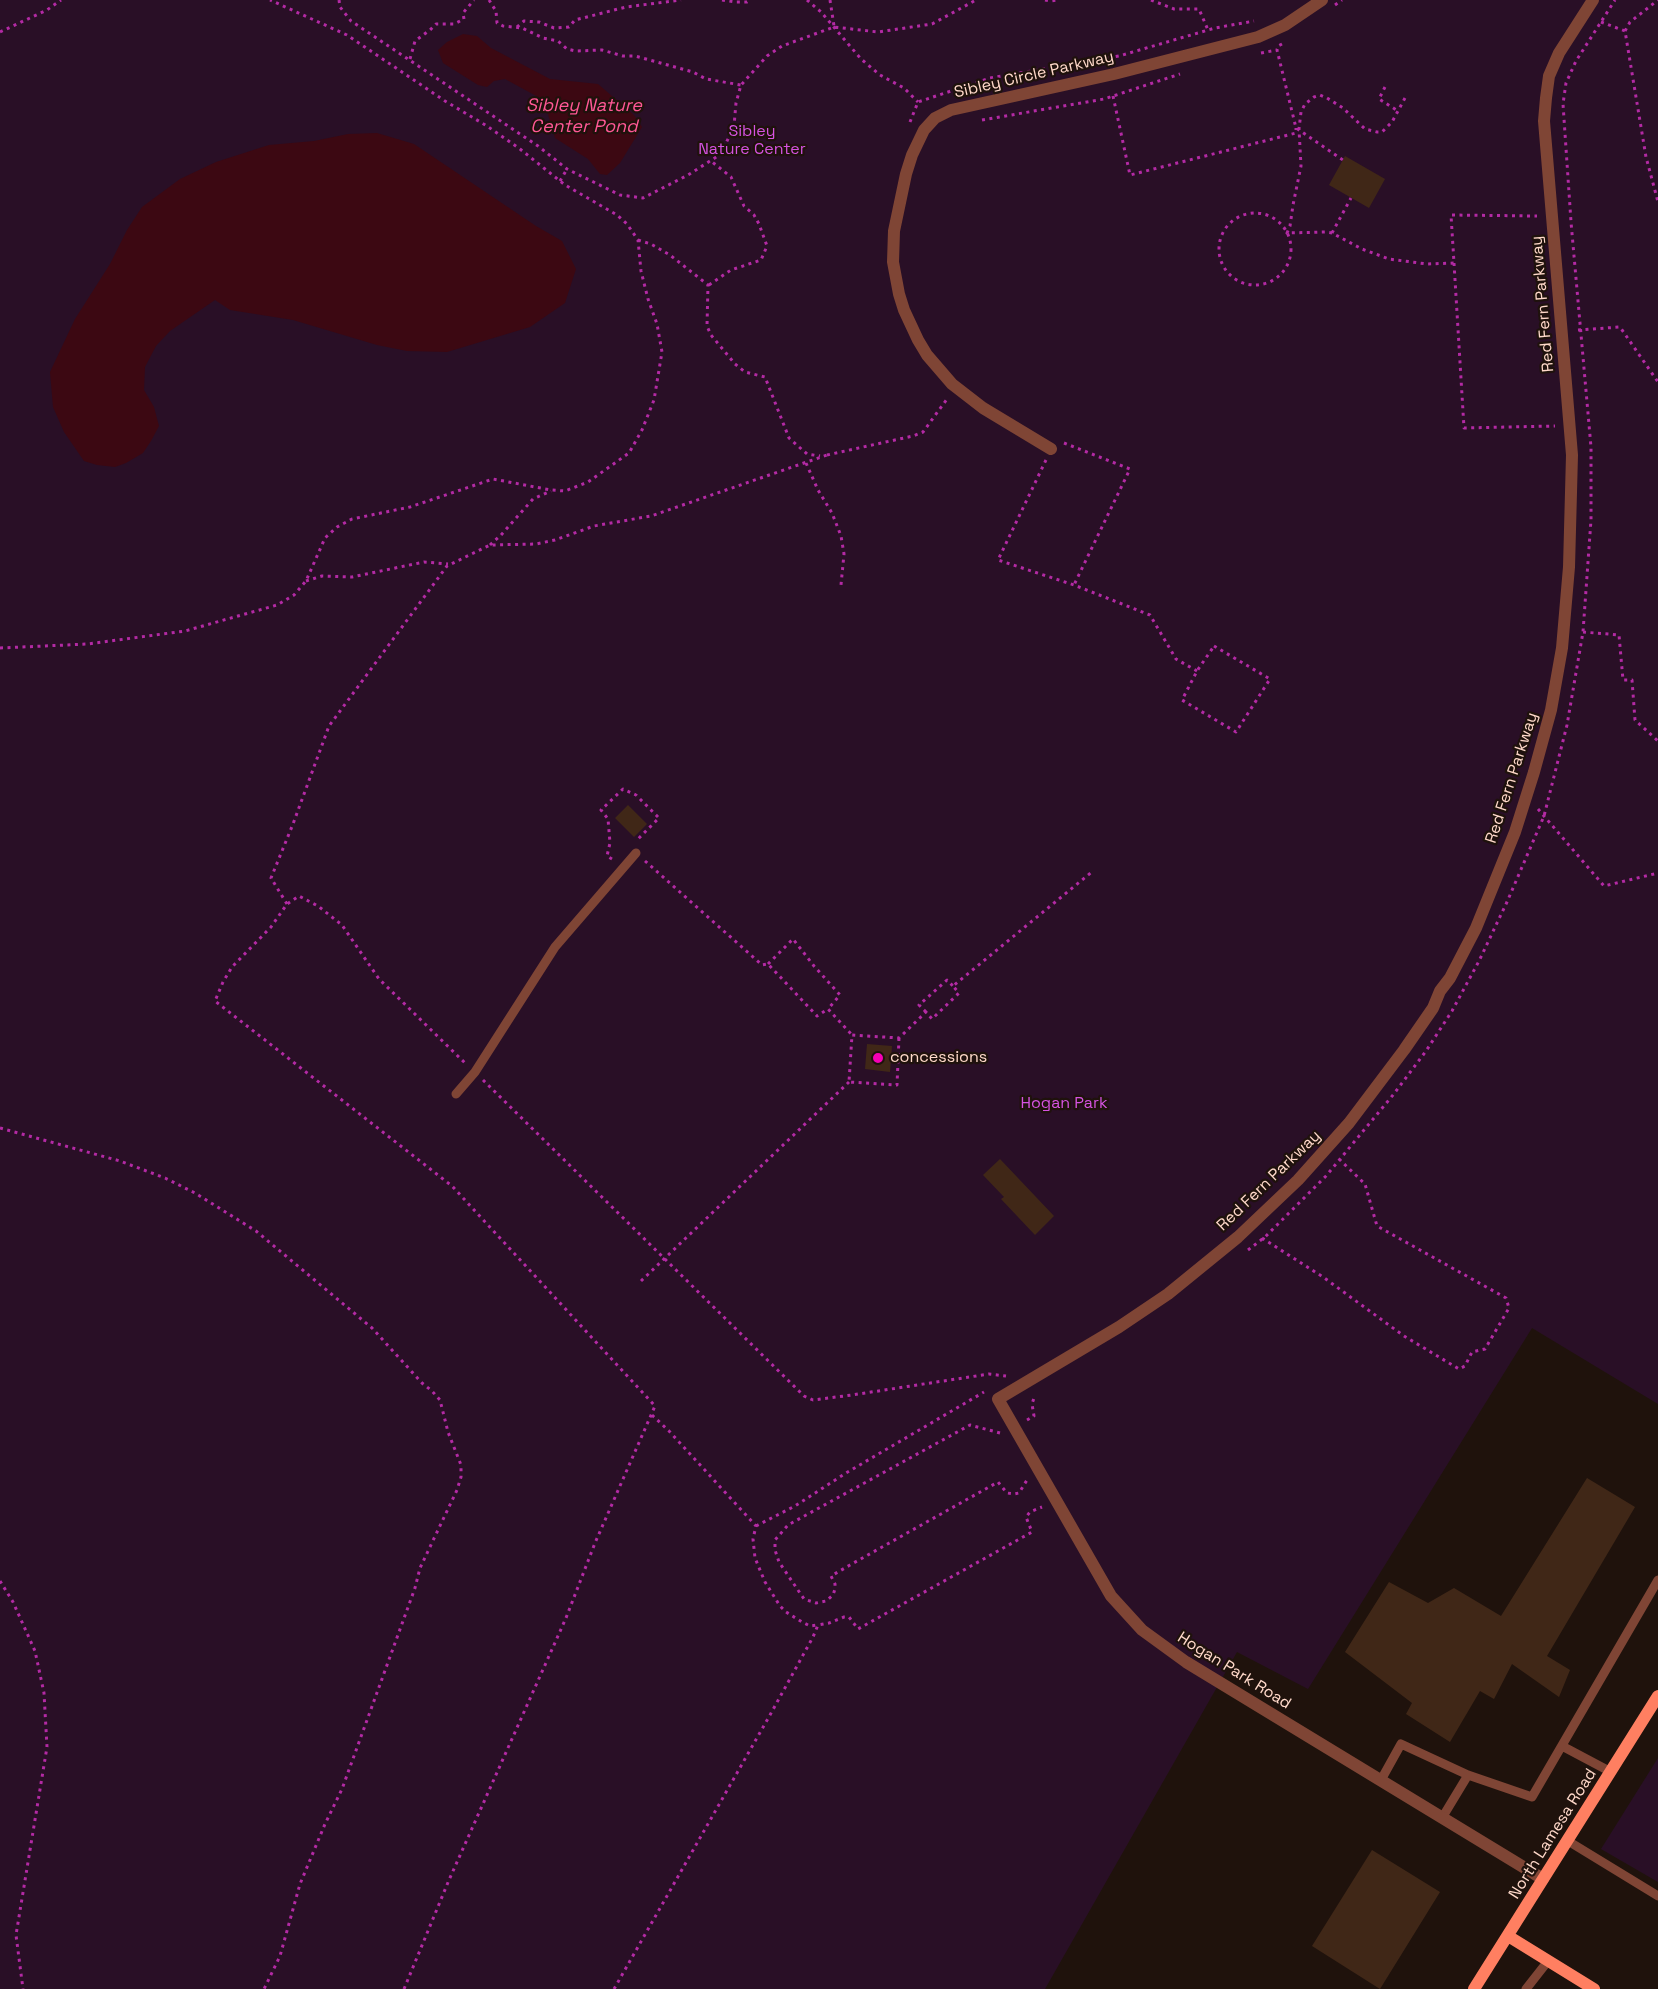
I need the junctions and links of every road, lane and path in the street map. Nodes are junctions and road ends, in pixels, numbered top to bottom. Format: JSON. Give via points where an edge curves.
{"nodes":[{"id":1,"x":61,"y":0,"type":"edge"},
{"id":2,"x":270,"y":0,"type":"edge"},
{"id":3,"x":339,"y":0,"type":"edge"},
{"id":4,"x":474,"y":0,"type":"edge"},
{"id":5,"x":489,"y":0,"type":"edge"},
{"id":6,"x":681,"y":0,"type":"edge"},
{"id":7,"x":722,"y":0,"type":"edge"},
{"id":8,"x":750,"y":0,"type":"edge"},
{"id":9,"x":807,"y":0,"type":"edge"},
{"id":10,"x":830,"y":0,"type":"edge"},
{"id":11,"x":976,"y":0,"type":"edge"},
{"id":12,"x":1045,"y":0,"type":"edge"},
{"id":13,"x":1058,"y":0,"type":"edge"},
{"id":14,"x":1150,"y":0,"type":"edge"},
{"id":15,"x":1322,"y":0,"type":"edge"},
{"id":16,"x":1342,"y":0,"type":"edge"},
{"id":17,"x":1593,"y":0,"type":"edge"},
{"id":18,"x":1615,"y":0,"type":"edge"},
{"id":19,"x":1658,"y":0,"type":"edge"},
{"id":20,"x":1334,"y":6,"type":"dead end"},
{"id":21,"x":1260,"y":19,"type":"dead end"},
{"id":22,"x":1600,"y":22,"type":"junction"},
{"id":23,"x":517,"y":27,"type":"junction"},
{"id":24,"x":834,"y":27,"type":"junction"},
{"id":25,"x":1208,"y":30,"type":"junction"},
{"id":26,"x":1625,"y":31,"type":"junction"},
{"id":27,"x":0,"y":32,"type":"edge"},
{"id":28,"x":1289,"y":40,"type":"dead end"},
{"id":29,"x":1277,"y":50,"type":"junction"},
{"id":30,"x":1255,"y":54,"type":"dead end"},
{"id":31,"x":410,"y":59,"type":"junction"},
{"id":32,"x":1184,"y":73,"type":"dead end"},
{"id":33,"x":741,"y":85,"type":"junction"},
{"id":34,"x":1385,"y":87,"type":"dead end"},
{"id":35,"x":1113,"y":96,"type":"junction"},
{"id":36,"x":1405,"y":98,"type":"dead end"},
{"id":37,"x":918,"y":102,"type":"junction"},
{"id":38,"x":1398,"y":111,"type":"junction"},
{"id":39,"x":980,"y":120,"type":"dead end"},
{"id":40,"x":908,"y":128,"type":"dead end"},
{"id":41,"x":1297,"y":128,"type":"junction"},
{"id":42,"x":1343,"y":160,"type":"dead end"},
{"id":43,"x":711,"y":161,"type":"junction"},
{"id":44,"x":567,"y":169,"type":"junction"},
{"id":45,"x":560,"y":181,"type":"junction"},
{"id":46,"x":1351,"y":198,"type":"dead end"},
{"id":47,"x":1658,"y":202,"type":"edge"},
{"id":48,"x":1539,"y":208,"type":"dead end"},
{"id":49,"x":1287,"y":233,"type":"junction"},
{"id":50,"x":1332,"y":233,"type":"junction"},
{"id":51,"x":638,"y":240,"type":"junction"},
{"id":52,"x":1454,"y":263,"type":"junction"},
{"id":53,"x":708,"y":285,"type":"junction"},
{"id":54,"x":1580,"y":330,"type":"junction"},
{"id":55,"x":1562,"y":331,"type":"junction"},
{"id":56,"x":1658,"y":382,"type":"edge"},
{"id":57,"x":955,"y":401,"type":"dead end"},
{"id":58,"x":1555,"y":432,"type":"dead end"},
{"id":59,"x":1051,"y":449,"type":"junction"},
{"id":60,"x":827,"y":455,"type":"junction"},
{"id":61,"x":806,"y":463,"type":"junction"},
{"id":62,"x":551,"y":490,"type":"junction"},
{"id":63,"x":490,"y":545,"type":"junction"},
{"id":64,"x":306,"y":581,"type":"junction"},
{"id":65,"x":841,"y":585,"type":"dead end"},
{"id":66,"x":1074,"y":585,"type":"junction"},
{"id":67,"x":1583,"y":632,"type":"junction"},
{"id":68,"x":0,"y":648,"type":"edge"},
{"id":69,"x":1197,"y":671,"type":"junction"},
{"id":70,"x":1658,"y":741,"type":"edge"},
{"id":71,"x":1527,"y":797,"type":"junction"},
{"id":72,"x":1544,"y":816,"type":"junction"},
{"id":73,"x":632,"y":850,"type":"junction"},
{"id":74,"x":1093,"y":871,"type":"dead end"},
{"id":75,"x":1658,"y":873,"type":"edge"},
{"id":76,"x":287,"y":904,"type":"junction"},
{"id":77,"x":768,"y":964,"type":"junction"},
{"id":78,"x":953,"y":986,"type":"junction"},
{"id":79,"x":828,"y":1009,"type":"junction"},
{"id":80,"x":926,"y":1012,"type":"junction"},
{"id":81,"x":852,"y":1035,"type":"junction"},
{"id":82,"x":899,"y":1038,"type":"junction"},
{"id":83,"x":475,"y":1072,"type":"junction"},
{"id":84,"x":849,"y":1082,"type":"junction"},
{"id":85,"x":456,"y":1094,"type":"dead end"},
{"id":86,"x":0,"y":1128,"type":"edge"},
{"id":87,"x":1340,"y":1160,"type":"junction"},
{"id":88,"x":1248,"y":1227,"type":"junction"},
{"id":89,"x":1262,"y":1238,"type":"junction"},
{"id":90,"x":1245,"y":1252,"type":"dead end"},
{"id":91,"x":664,"y":1258,"type":"junction"},
{"id":92,"x":640,"y":1281,"type":"dead end"},
{"id":93,"x":1014,"y":1372,"type":"dead end"},
{"id":94,"x":1005,"y":1377,"type":"junction"},
{"id":95,"x":1000,"y":1383,"type":"dead end"},
{"id":96,"x":1043,"y":1389,"type":"dead end"},
{"id":97,"x":988,"y":1390,"type":"dead end"},
{"id":98,"x":998,"y":1399,"type":"joint"},
{"id":99,"x":651,"y":1415,"type":"junction"},
{"id":100,"x":1014,"y":1427,"type":"junction"},
{"id":101,"x":1031,"y":1487,"type":"dead end"},
{"id":102,"x":1038,"y":1501,"type":"dead end"},
{"id":103,"x":756,"y":1526,"type":"junction"},
{"id":104,"x":1658,"y":1580,"type":"edge"},
{"id":105,"x":0,"y":1581,"type":"edge"},
{"id":106,"x":818,"y":1625,"type":"junction"},
{"id":107,"x":1658,"y":1696,"type":"edge"},
{"id":108,"x":1562,"y":1746,"type":"junction"},
{"id":109,"x":1611,"y":1772,"type":"junction"},
{"id":110,"x":1468,"y":1775,"type":"junction"},
{"id":111,"x":1381,"y":1780,"type":"junction"},
{"id":112,"x":1442,"y":1818,"type":"junction"},
{"id":113,"x":1568,"y":1841,"type":"junction"},
{"id":114,"x":1544,"y":1879,"type":"junction"},
{"id":115,"x":1658,"y":1896,"type":"edge"},
{"id":116,"x":1508,"y":1936,"type":"junction"},
{"id":117,"x":1548,"y":1961,"type":"junction"},
{"id":118,"x":23,"y":1989,"type":"edge"},
{"id":119,"x":264,"y":1989,"type":"edge"},
{"id":120,"x":404,"y":1989,"type":"edge"},
{"id":121,"x":614,"y":1989,"type":"edge"},
{"id":122,"x":1474,"y":1989,"type":"edge"},
{"id":123,"x":1526,"y":1989,"type":"edge"},
{"id":124,"x":1593,"y":1989,"type":"edge"}],
"edges":[{"from":1,"to":27,"type":"path"},
{"from":2,"to":45,"type":"path","via":[[347,35],[487,126]]},
{"from":3,"to":31,"type":"path","via":[[351,21]]},
{"from":4,"to":31,"type":"path","via":[[463,13],[464,19],[454,24],[436,24],[415,40]]},
{"from":5,"to":23,"type":"path","via":[[497,22]]},
{"from":6,"to":23,"type":"path","via":[[614,10],[575,20],[569,27],[524,21]]},
{"from":7,"to":8,"type":"path"},
{"from":9,"to":24,"type":"path"},
{"from":10,"to":24,"type":"path"},
{"from":11,"to":24,"type":"path","via":[[932,24],[878,32]]},
{"from":12,"to":13,"type":"path"},
{"from":14,"to":25,"type":"path","via":[[1174,9],[1199,9]]},
{"from":15,"to":59,"type":"street","name":"Sibley Circle Parkway","via":[[1285,25],[1258,37],[951,110],[935,118],[924,130],[906,174],[894,231],[893,262],[904,310],[927,355],[952,384],[983,408]]},
{"from":16,"to":20,"type":"path"},
{"from":17,"to":55,"type":"street","name":"Red Fern Parkway","via":[[1559,53],[1545,98]]},
{"from":18,"to":22,"type":"path"},
{"from":19,"to":26,"type":"path","via":[[1630,22]]},
{"from":21,"to":25,"type":"path"},
{"from":22,"to":26,"type":"path"},
{"from":22,"to":54,"type":"path","via":[[1566,83],[1563,104]]},
{"from":23,"to":33,"type":"path","via":[[558,41],[567,50],[602,50],[635,56],[706,79]]},
{"from":24,"to":33,"type":"path","via":[[782,45],[766,56]]},
{"from":24,"to":37,"type":"path","via":[[861,59]]},
{"from":25,"to":37,"type":"path","via":[[1119,56],[990,78]]},
{"from":26,"to":47,"type":"path","via":[[1646,157]]},
{"from":28,"to":29,"type":"path"},
{"from":29,"to":30,"type":"path"},
{"from":29,"to":41,"type":"path"},
{"from":31,"to":44,"type":"path"},
{"from":32,"to":35,"type":"path"},
{"from":33,"to":43,"type":"path","via":[[730,137],[721,154]]},
{"from":34,"to":38,"type":"path","via":[[1379,99]]},
{"from":35,"to":39,"type":"path"},
{"from":35,"to":41,"type":"path","via":[[1130,175],[1296,133]]},
{"from":36,"to":38,"type":"path"},
{"from":37,"to":40,"type":"path"},
{"from":38,"to":41,"type":"path","via":[[1382,132],[1371,132],[1335,102],[1320,95],[1305,104]]},
{"from":41,"to":42,"type":"path"},
{"from":41,"to":49,"type":"path","via":[[1301,166]]},
{"from":43,"to":44,"type":"path","via":[[643,198],[620,195]]},
{"from":43,"to":53,"type":"path","via":[[731,177],[742,202],[759,224],[767,246],[761,260],[731,270]]},
{"from":44,"to":45,"type":"path"},
{"from":45,"to":51,"type":"path","via":[[617,214]]},
{"from":46,"to":50,"type":"path"},
{"from":48,"to":52,"type":"path","via":[[1540,218],[1451,215]]},
{"from":49,"to":49,"type":"path","via":[[1276,219],[1255,213],[1244,215],[1226,227],[1221,237],[1220,259],[1233,278],[1243,283],[1266,284],[1284,270],[1289,260]]},
{"from":49,"to":50,"type":"path"},
{"from":50,"to":52,"type":"path","via":[[1389,259]]},
{"from":51,"to":53,"type":"path","via":[[670,255]]},
{"from":51,"to":62,"type":"path","via":[[641,271],[662,352],[654,400],[628,453],[588,482],[565,491]]},
{"from":52,"to":58,"type":"path","via":[[1464,428],[1555,426]]},
{"from":53,"to":60,"type":"path","via":[[707,326],[711,335],[745,372],[765,377],[789,438],[807,454]]},
{"from":54,"to":55,"type":"path"},
{"from":54,"to":56,"type":"path","via":[[1620,327]]},
{"from":54,"to":67,"type":"path","via":[[1591,447],[1591,520]]},
{"from":55,"to":71,"type":"street","name":"Red Fern Parkway","via":[[1572,455],[1568,584],[1551,710]]},
{"from":57,"to":60,"type":"path","via":[[949,397],[923,432]]},
{"from":59,"to":66,"type":"path","via":[[998,560]]},
{"from":59,"to":66,"type":"path","via":[[1130,469]]},
{"from":60,"to":61,"type":"path"},
{"from":61,"to":63,"type":"path","via":[[651,516],[594,526],[536,544]]},
{"from":61,"to":65,"type":"path","via":[[841,536]]},
{"from":62,"to":63,"type":"path","via":[[532,499]]},
{"from":62,"to":64,"type":"path","via":[[493,479],[410,507],[352,519],[324,538]]},
{"from":63,"to":64,"type":"path","via":[[447,565],[424,562],[352,577],[322,576]]},
{"from":63,"to":76,"type":"path","via":[[447,566],[330,726],[271,878]]},
{"from":64,"to":68,"type":"path","via":[[294,595],[277,605],[186,631],[88,644]]},
{"from":66,"to":69,"type":"path","via":[[1150,615],[1176,659]]},
{"from":67,"to":70,"type":"path","via":[[1619,635],[1623,680],[1632,680],[1635,720]]},
{"from":67,"to":72,"type":"path","via":[[1567,725]]},
{"from":69,"to":69,"type":"path","via":[[1182,700],[1236,732],[1270,679],[1214,646]]},
{"from":71,"to":72,"type":"path"},
{"from":71,"to":88,"type":"street","name":"Red Fern Parkway","via":[[1476,928],[1433,1008],[1349,1123],[1298,1180]]},
{"from":72,"to":75,"type":"path","via":[[1604,886]]},
{"from":72,"to":87,"type":"path","via":[[1508,902],[1452,1011],[1394,1095]]},
{"from":73,"to":73,"type":"path","via":[[611,860],[607,856],[610,830],[601,810],[623,789],[636,795],[659,818]]},
{"from":73,"to":77,"type":"path","via":[[762,965]]},
{"from":73,"to":83,"type":"lane","via":[[555,947]]},
{"from":74,"to":78,"type":"path"},
{"from":76,"to":83,"type":"path","via":[[299,896],[342,925],[379,979]]},
{"from":76,"to":99,"type":"path","via":[[271,927],[232,967],[215,1001],[452,1186],[655,1406]]},
{"from":77,"to":79,"type":"path","via":[[818,1017]]},
{"from":77,"to":79,"type":"path","via":[[793,939],[840,995]]},
{"from":78,"to":80,"type":"path","via":[[947,980],[919,1005]]},
{"from":78,"to":80,"type":"path","via":[[959,993],[932,1019]]},
{"from":79,"to":81,"type":"path"},
{"from":80,"to":82,"type":"path"},
{"from":81,"to":82,"type":"path"},
{"from":81,"to":84,"type":"path"},
{"from":82,"to":84,"type":"path","via":[[897,1085]]},
{"from":83,"to":85,"type":"lane"},
{"from":83,"to":91,"type":"path"},
{"from":84,"to":91,"type":"path"},
{"from":86,"to":119,"type":"path","via":[[120,1161],[165,1178],[256,1231],[372,1328],[440,1400],[461,1465],[457,1490],[420,1568],[342,1789],[300,1884],[280,1956]]},
{"from":87,"to":89,"type":"path"},
{"from":87,"to":89,"type":"path","via":[[1365,1184],[1377,1226],[1506,1298],[1509,1308],[1485,1349],[1472,1352],[1459,1369]]},
{"from":88,"to":89,"type":"path"},
{"from":88,"to":98,"type":"street","name":"Red Fern Parkway","via":[[1132,1319]]},
{"from":89,"to":90,"type":"path"},
{"from":91,"to":92,"type":"path"},
{"from":91,"to":94,"type":"path","via":[[798,1392],[813,1400],[989,1374]]},
{"from":93,"to":94,"type":"path"},
{"from":94,"to":95,"type":"path"},
{"from":96,"to":100,"type":"path","via":[[1035,1395],[1034,1416]]},
{"from":97,"to":103,"type":"path"},
{"from":98,"to":100,"type":"street","name":"Hogan Park Road"},
{"from":99,"to":103,"type":"path"},
{"from":99,"to":120,"type":"path"},
{"from":100,"to":101,"type":"path","via":[[1002,1435],[970,1425],[788,1525],[775,1540],[778,1562],[804,1599],[826,1601],[836,1584],[831,1576],[998,1482],[1014,1494],[1019,1493],[1026,1479]]},
{"from":100,"to":111,"type":"street","name":"Hogan Park Road","via":[[1111,1596],[1142,1630],[1186,1662]]},
{"from":102,"to":106,"type":"path","via":[[1042,1508],[1026,1517],[1032,1532],[1003,1549],[858,1629],[849,1617]]},
{"from":103,"to":106,"type":"path","via":[[755,1558],[765,1582],[786,1612],[810,1626]]},
{"from":104,"to":108,"type":"lane"},
{"from":105,"to":118,"type":"path","via":[[35,1651],[44,1693],[47,1747],[16,1935]]},
{"from":106,"to":121,"type":"path"},
{"from":107,"to":109,"type":"main road","name":"North Lamesa Road"},
{"from":108,"to":109,"type":"lane"},
{"from":108,"to":110,"type":"lane","via":[[1532,1797]]},
{"from":109,"to":113,"type":"main road","name":"North Lamesa Road"},
{"from":110,"to":111,"type":"lane","via":[[1401,1744]]},
{"from":110,"to":112,"type":"lane"},
{"from":111,"to":112,"type":"street","name":"Hogan Park Road"},
{"from":112,"to":114,"type":"street","name":"Hogan Park Road"},
{"from":113,"to":114,"type":"main road","name":"North Lamesa Road"},
{"from":113,"to":115,"type":"lane"},
{"from":114,"to":116,"type":"main road","name":"North Lamesa Road"},
{"from":116,"to":117,"type":"main road"},
{"from":116,"to":122,"type":"main road","name":"North Lamesa Road"},
{"from":117,"to":123,"type":"lane"},
{"from":117,"to":124,"type":"main road"}]}
